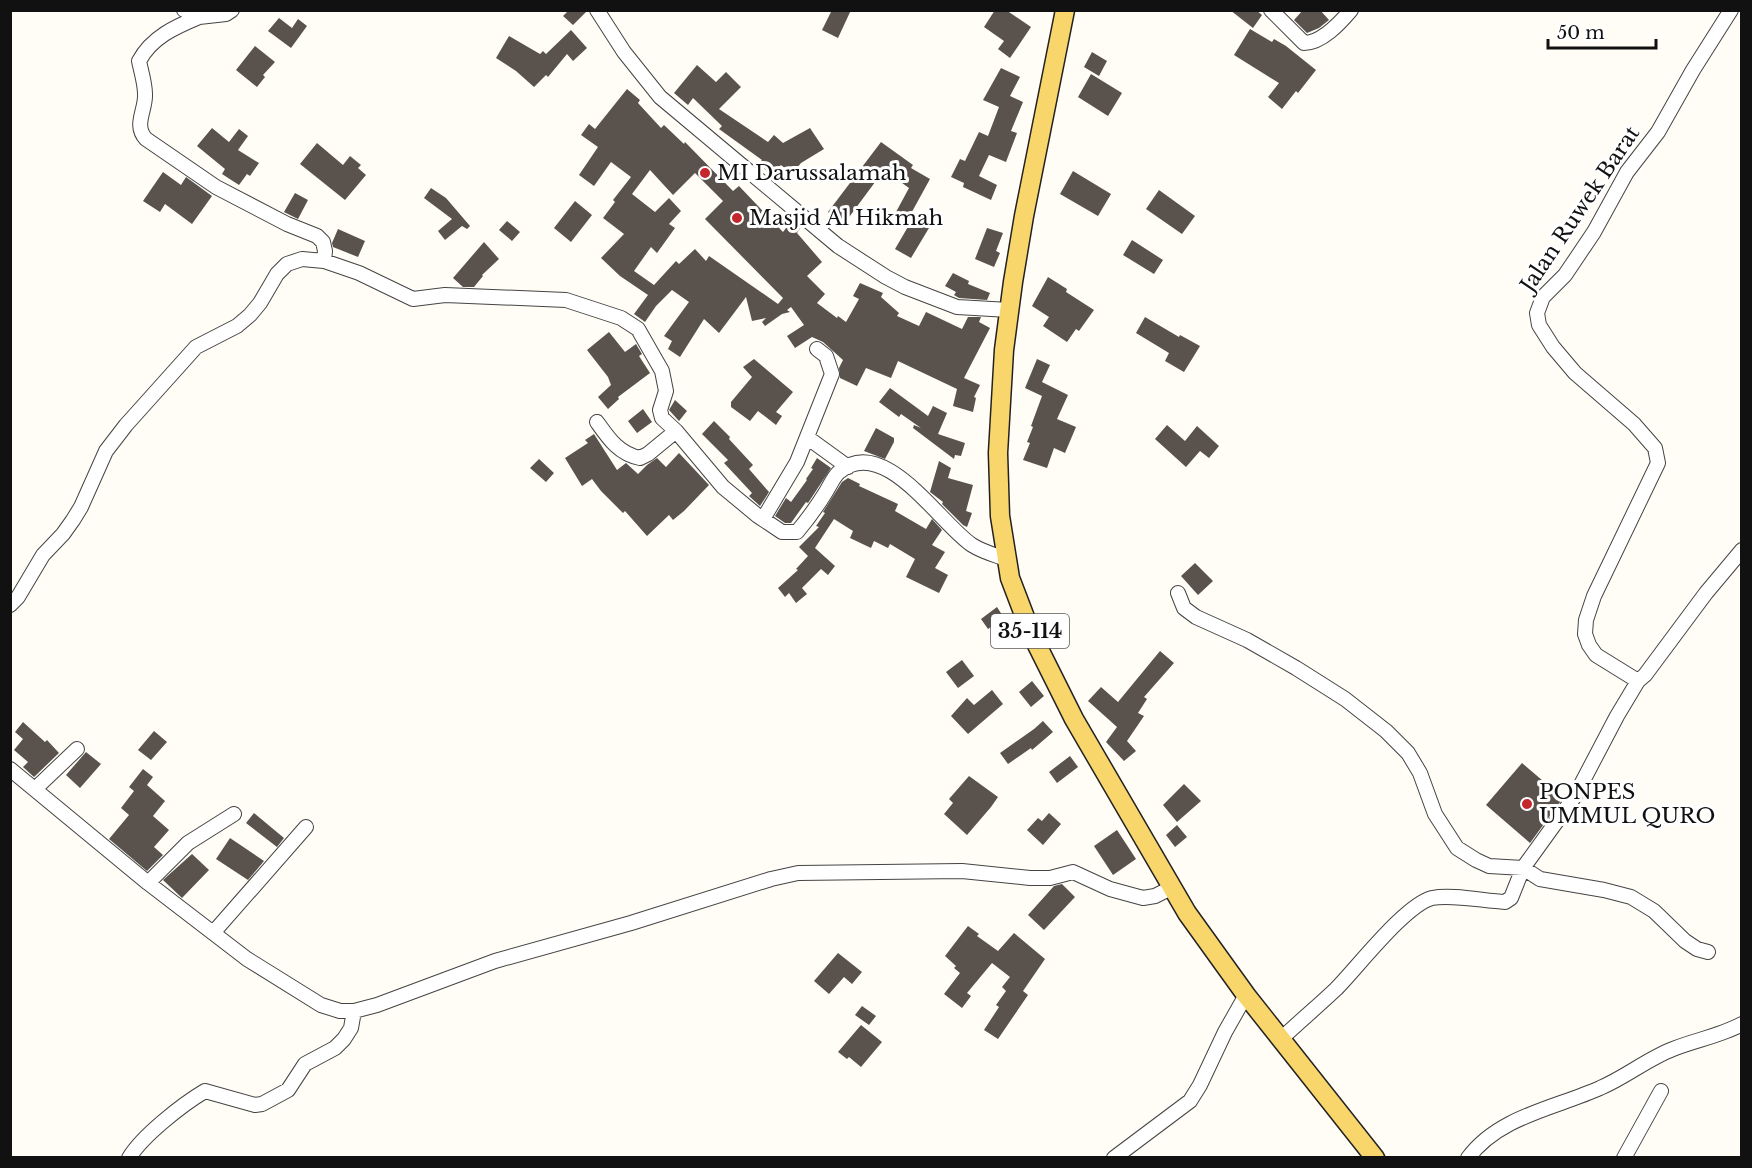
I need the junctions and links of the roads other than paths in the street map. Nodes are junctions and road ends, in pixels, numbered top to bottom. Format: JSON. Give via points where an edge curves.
{"nodes":[{"id":1,"x":184,"y":10,"type":"edge"},
{"id":2,"x":232,"y":10,"type":"edge"},
{"id":3,"x":597,"y":10,"type":"edge"},
{"id":4,"x":1065,"y":10,"type":"edge"},
{"id":5,"x":1271,"y":10,"type":"edge"},
{"id":6,"x":1351,"y":10,"type":"edge"},
{"id":7,"x":1731,"y":10,"type":"edge"},
{"id":8,"x":199,"y":17,"type":"junction"},
{"id":9,"x":324,"y":261,"type":"junction"},
{"id":10,"x":1009,"y":310,"type":"junction"},
{"id":11,"x":817,"y":349,"type":"dead end"},
{"id":12,"x":597,"y":422,"type":"dead end"},
{"id":13,"x":676,"y":431,"type":"junction"},
{"id":14,"x":808,"y":438,"type":"junction"},
{"id":15,"x":848,"y":467,"type":"junction"},
{"id":16,"x":763,"y":519,"type":"junction"},
{"id":17,"x":1742,"y":550,"type":"edge"},
{"id":18,"x":1006,"y":559,"type":"junction"},
{"id":19,"x":1178,"y":592,"type":"dead end"},
{"id":20,"x":10,"y":605,"type":"edge"},
{"id":21,"x":1638,"y":681,"type":"junction"},
{"id":22,"x":77,"y":749,"type":"dead end"},
{"id":23,"x":10,"y":769,"type":"edge"},
{"id":24,"x":35,"y":789,"type":"junction"},
{"id":25,"x":234,"y":814,"type":"dead end"},
{"id":26,"x":306,"y":827,"type":"dead end"},
{"id":27,"x":1520,"y":874,"type":"junction"},
{"id":28,"x":148,"y":883,"type":"junction"},
{"id":29,"x":1172,"y":888,"type":"junction"},
{"id":30,"x":213,"y":933,"type":"junction"},
{"id":31,"x":1708,"y":952,"type":"dead end"},
{"id":32,"x":1246,"y":995,"type":"junction"},
{"id":33,"x":354,"y":1011,"type":"junction"},
{"id":34,"x":1742,"y":1024,"type":"edge"},
{"id":35,"x":1281,"y":1039,"type":"junction"},
{"id":36,"x":1661,"y":1091,"type":"dead end"},
{"id":37,"x":1366,"y":1153,"type":"edge"},
{"id":38,"x":129,"y":1158,"type":"edge"},
{"id":39,"x":1114,"y":1158,"type":"edge"},
{"id":40,"x":1468,"y":1158,"type":"edge"},
{"id":41,"x":1624,"y":1158,"type":"edge"}],
"edges":[{"from":1,"to":8,"type":"street"},
{"from":2,"to":8,"type":"street"},
{"from":3,"to":10,"type":"street","via":[[660,97],[838,246],[886,277],[948,304]]},
{"from":4,"to":10,"type":"main road","number":"35-114"},
{"from":5,"to":6,"type":"street","via":[[1304,43],[1312,43]]},
{"from":7,"to":21,"type":"street","name":"Jalan Ruwek Barat","via":[[1658,132],[1627,172],[1594,232],[1565,275],[1543,297],[1537,312],[1539,325],[1560,356],[1634,424],[1658,454],[1658,463],[1586,620],[1585,633],[1596,655]]},
{"from":8,"to":9,"type":"street","via":[[159,38],[146,48],[139,61],[146,92],[140,133],[216,187],[317,236],[323,242]]},
{"from":9,"to":13,"type":"street","via":[[413,299],[445,295],[566,300],[621,318],[638,329],[662,371],[666,391],[660,410],[662,418]]},
{"from":9,"to":20,"type":"street","via":[[302,259],[287,264],[250,315],[196,347],[106,451],[81,507]]},
{"from":10,"to":18,"type":"main road","number":"35-114","via":[[998,453]]},
{"from":11,"to":14,"type":"street","via":[[826,356],[832,374]]},
{"from":12,"to":13,"type":"street","via":[[622,453],[640,458]]},
{"from":13,"to":16,"type":"street","via":[[723,487]]},
{"from":14,"to":15,"type":"street"},
{"from":14,"to":16,"type":"street"},
{"from":15,"to":16,"type":"street","via":[[838,472],[797,532],[782,532]]},
{"from":15,"to":18,"type":"street","via":[[855,462],[871,463],[889,470],[971,544]]},
{"from":17,"to":21,"type":"street"},
{"from":18,"to":29,"type":"main road","number":"35-114","via":[[1023,615],[1074,719]]},
{"from":19,"to":27,"type":"street","via":[[1184,608],[1196,616],[1296,668],[1386,730],[1416,766],[1435,814],[1457,848],[1489,866]]},
{"from":21,"to":27,"type":"street","via":[[1575,796]]},
{"from":22,"to":24,"type":"street"},
{"from":23,"to":24,"type":"street"},
{"from":24,"to":28,"type":"street"},
{"from":25,"to":28,"type":"street","via":[[188,843]]},
{"from":26,"to":30,"type":"street"},
{"from":27,"to":31,"type":"street","via":[[1631,897],[1654,911],[1684,941]]},
{"from":27,"to":35,"type":"street","via":[[1511,898],[1505,902],[1446,896],[1429,899],[1377,942],[1337,987]]},
{"from":28,"to":30,"type":"street"},
{"from":29,"to":32,"type":"main road","number":"35-114"},
{"from":29,"to":33,"type":"street","via":[[1143,898],[1110,889],[1073,872],[1050,878],[962,871],[798,873],[495,961]]},
{"from":30,"to":33,"type":"street","via":[[321,1005]]},
{"from":32,"to":35,"type":"main road","number":"35-114"},
{"from":32,"to":39,"type":"street","via":[[1190,1101]]},
{"from":33,"to":38,"type":"street","via":[[349,1034],[305,1064],[288,1090],[255,1105],[205,1091],[146,1136]]},
{"from":34,"to":40,"type":"street","via":[[1655,1056],[1601,1088],[1522,1118],[1485,1140]]},
{"from":35,"to":37,"type":"main road","number":"35-114"},
{"from":36,"to":41,"type":"street"}]}
